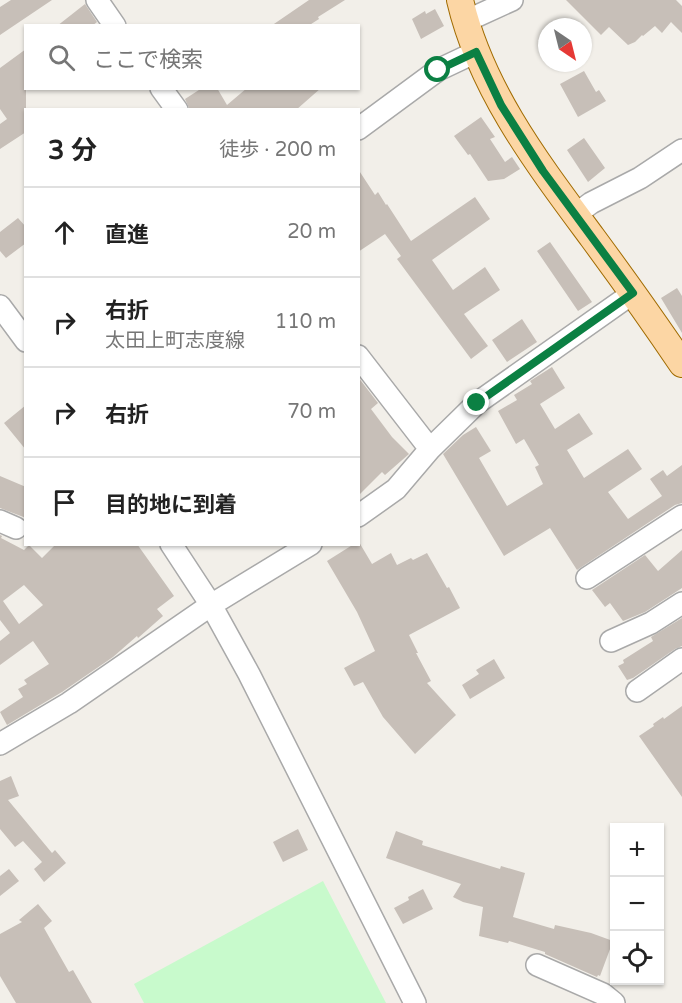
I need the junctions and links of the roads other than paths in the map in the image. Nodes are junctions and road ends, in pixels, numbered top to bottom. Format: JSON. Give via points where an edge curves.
{"nodes":[{"id":1,"x":97,"y":0,"type":"edge"},
{"id":2,"x":512,"y":0,"type":"edge"},
{"id":3,"x":463,"y":10,"type":"edge"},
{"id":4,"x":114,"y":24,"type":"edge"},
{"id":5,"x":476,"y":52,"type":"junction"},
{"id":6,"x":162,"y":90,"type":"edge"},
{"id":7,"x":176,"y":108,"type":"edge"},
{"id":8,"x":360,"y":128,"type":"edge"},
{"id":9,"x":682,"y":150,"type":"edge"},
{"id":10,"x":575,"y":214,"type":"junction"},
{"id":11,"x":633,"y":293,"type":"junction"},
{"id":12,"x":0,"y":306,"type":"edge"},
{"id":13,"x":24,"y":338,"type":"edge"},
{"id":14,"x":360,"y":359,"type":"edge"},
{"id":15,"x":682,"y":364,"type":"edge"},
{"id":16,"x":430,"y":449,"type":"junction"},
{"id":17,"x":360,"y":515,"type":"edge"},
{"id":18,"x":682,"y":516,"type":"edge"},
{"id":19,"x":172,"y":546,"type":"edge"},
{"id":20,"x":308,"y":546,"type":"edge"},
{"id":21,"x":587,"y":578,"type":"dead end"},
{"id":22,"x":682,"y":603,"type":"edge"},
{"id":23,"x":211,"y":605,"type":"junction"},
{"id":24,"x":611,"y":641,"type":"dead end"},
{"id":25,"x":680,"y":665,"type":"edge"},
{"id":26,"x":637,"y":691,"type":"dead end"},
{"id":27,"x":0,"y":744,"type":"edge"},
{"id":28,"x":537,"y":965,"type":"dead end"},
{"id":29,"x":415,"y":1003,"type":"edge"},
{"id":30,"x":614,"y":1003,"type":"edge"}],
"edges":[{"from":1,"to":4,"type":"street"},
{"from":2,"to":3,"type":"street"},
{"from":3,"to":5,"type":"main road"},
{"from":5,"to":8,"type":"street","via":[[438,70]]},
{"from":5,"to":10,"type":"main road","via":[[501,105]]},
{"from":6,"to":7,"type":"street"},
{"from":9,"to":10,"type":"street"},
{"from":10,"to":11,"type":"main road"},
{"from":11,"to":15,"type":"main road"},
{"from":11,"to":16,"type":"street","via":[[477,403]]},
{"from":12,"to":13,"type":"street"},
{"from":14,"to":16,"type":"street"},
{"from":16,"to":17,"type":"street","via":[[396,489]]},
{"from":18,"to":21,"type":"street"},
{"from":19,"to":23,"type":"street"},
{"from":20,"to":23,"type":"street"},
{"from":22,"to":24,"type":"street","via":[[651,623]]},
{"from":23,"to":27,"type":"street","via":[[69,703]]},
{"from":23,"to":29,"type":"street"},
{"from":25,"to":26,"type":"street"},
{"from":28,"to":30,"type":"street","via":[[603,994]]}]}
